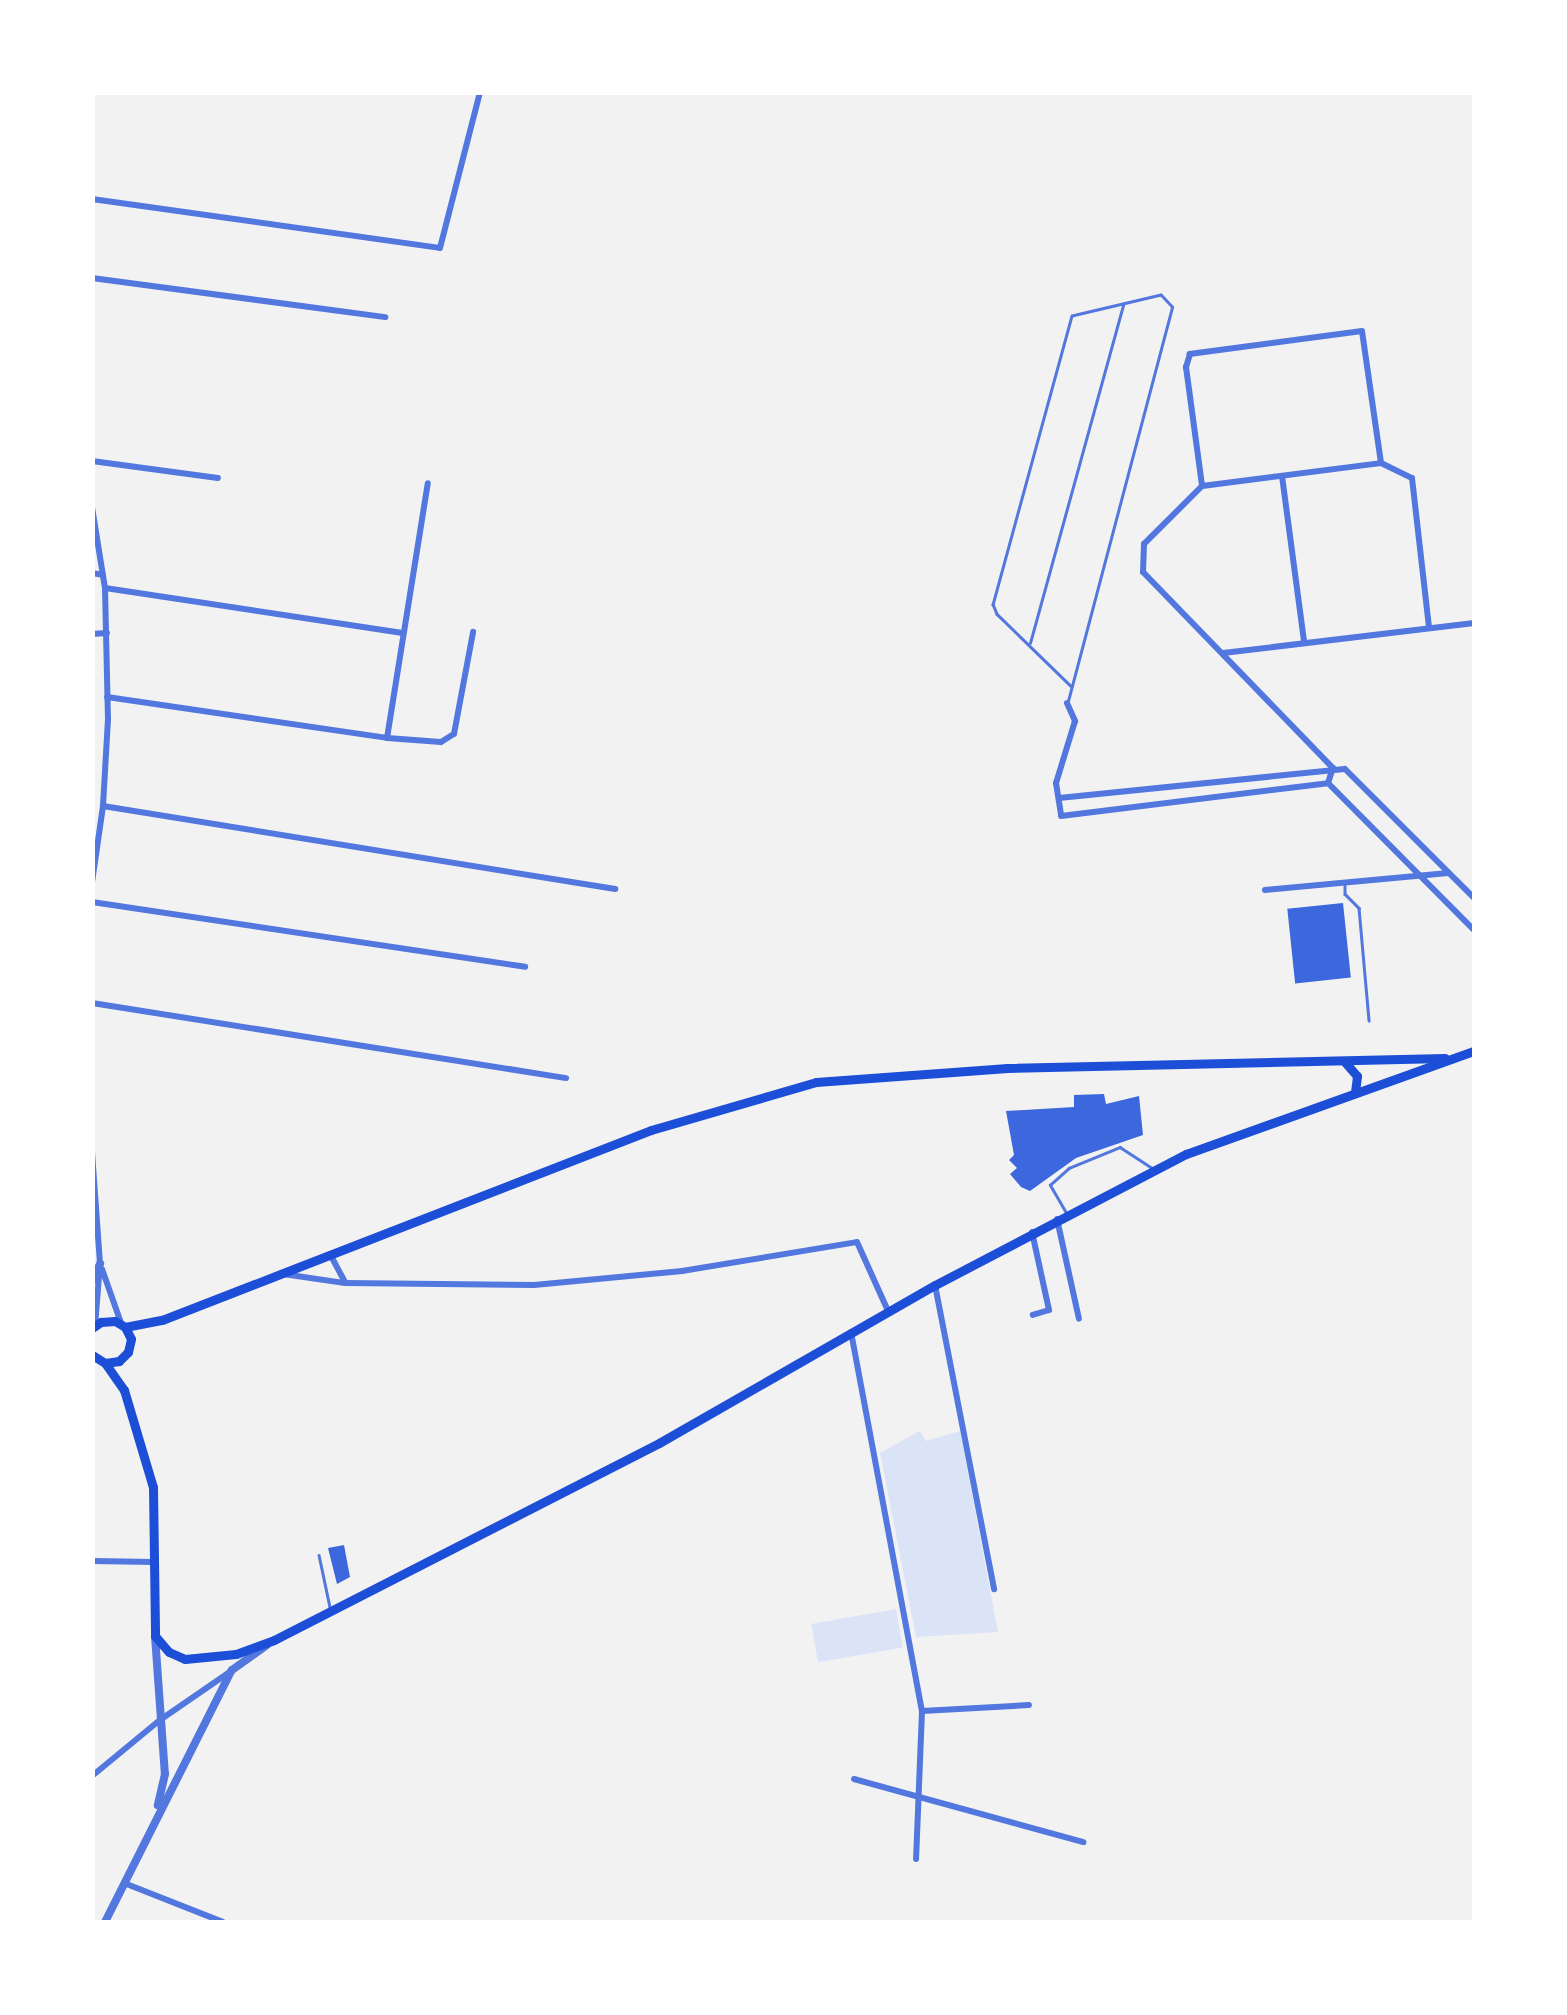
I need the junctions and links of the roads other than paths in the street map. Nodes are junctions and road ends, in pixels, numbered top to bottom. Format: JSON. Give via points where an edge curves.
{"nodes":[{"id":1,"x":480,"y":92,"type":"edge"},
{"id":2,"x":92,"y":199,"type":"edge"},
{"id":3,"x":92,"y":278,"type":"edge"},
{"id":4,"x":1124,"y":304,"type":"junction"},
{"id":5,"x":385,"y":316,"type":"dead end"},
{"id":6,"x":92,"y":460,"type":"edge"},
{"id":7,"x":1380,"y":464,"type":"junction"},
{"id":8,"x":1282,"y":476,"type":"junction"},
{"id":9,"x":218,"y":478,"type":"dead end"},
{"id":10,"x":428,"y":484,"type":"dead end"},
{"id":11,"x":1202,"y":486,"type":"junction"},
{"id":12,"x":92,"y":506,"type":"edge"},
{"id":13,"x":94,"y":527,"type":"edge"},
{"id":14,"x":95,"y":539,"type":"edge"},
{"id":15,"x":92,"y":573,"type":"edge"},
{"id":16,"x":103,"y":575,"type":"junction"},
{"id":17,"x":105,"y":588,"type":"junction"},
{"id":18,"x":1474,"y":623,"type":"edge"},
{"id":19,"x":1429,"y":627,"type":"junction"},
{"id":20,"x":473,"y":632,"type":"dead end"},
{"id":21,"x":108,"y":633,"type":"junction"},
{"id":22,"x":404,"y":633,"type":"junction"},
{"id":23,"x":92,"y":634,"type":"edge"},
{"id":24,"x":1304,"y":641,"type":"junction"},
{"id":25,"x":1029,"y":645,"type":"junction"},
{"id":26,"x":1222,"y":654,"type":"junction"},
{"id":27,"x":1072,"y":686,"type":"junction"},
{"id":28,"x":107,"y":697,"type":"junction"},
{"id":29,"x":1067,"y":703,"type":"joint"},
{"id":30,"x":387,"y":738,"type":"junction"},
{"id":31,"x":1333,"y":768,"type":"junction"},
{"id":32,"x":1328,"y":783,"type":"junction"},
{"id":33,"x":1058,"y":798,"type":"junction"},
{"id":34,"x":104,"y":806,"type":"junction"},
{"id":35,"x":1448,"y":872,"type":"junction"},
{"id":36,"x":1416,"y":875,"type":"junction"},
{"id":37,"x":92,"y":882,"type":"edge"},
{"id":38,"x":1345,"y":882,"type":"junction"},
{"id":39,"x":614,"y":889,"type":"dead end"},
{"id":40,"x":1266,"y":890,"type":"dead end"},
{"id":41,"x":1474,"y":898,"type":"edge"},
{"id":42,"x":92,"y":902,"type":"edge"},
{"id":43,"x":1474,"y":930,"type":"edge"},
{"id":44,"x":525,"y":968,"type":"dead end"},
{"id":45,"x":92,"y":1003,"type":"edge"},
{"id":46,"x":1369,"y":1021,"type":"dead end"},
{"id":47,"x":1474,"y":1051,"type":"edge"},
{"id":48,"x":1453,"y":1058,"type":"junction"},
{"id":49,"x":1343,"y":1060,"type":"junction"},
{"id":50,"x":566,"y":1078,"type":"dead end"},
{"id":51,"x":1355,"y":1093,"type":"junction"},
{"id":52,"x":92,"y":1152,"type":"edge"},
{"id":53,"x":1154,"y":1170,"type":"junction"},
{"id":54,"x":1062,"y":1217,"type":"junction"},
{"id":55,"x":1032,"y":1232,"type":"junction"},
{"id":56,"x":330,"y":1254,"type":"junction"},
{"id":57,"x":100,"y":1264,"type":"junction"},
{"id":58,"x":280,"y":1274,"type":"junction"},
{"id":59,"x":92,"y":1282,"type":"edge"},
{"id":60,"x":346,"y":1282,"type":"junction"},
{"id":61,"x":935,"y":1285,"type":"junction"},
{"id":62,"x":888,"y":1311,"type":"junction"},
{"id":63,"x":1032,"y":1315,"type":"dead end"},
{"id":64,"x":1079,"y":1320,"type":"dead end"},
{"id":65,"x":124,"y":1325,"type":"junction"},
{"id":66,"x":94,"y":1327,"type":"edge"},
{"id":67,"x":851,"y":1332,"type":"junction"},
{"id":68,"x":97,"y":1359,"type":"edge"},
{"id":69,"x":318,"y":1555,"type":"dead end"},
{"id":70,"x":92,"y":1561,"type":"edge"},
{"id":71,"x":155,"y":1562,"type":"junction"},
{"id":72,"x":994,"y":1589,"type":"dead end"},
{"id":73,"x":330,"y":1608,"type":"junction"},
{"id":74,"x":155,"y":1636,"type":"junction"},
{"id":75,"x":274,"y":1640,"type":"junction"},
{"id":76,"x":232,"y":1670,"type":"junction"},
{"id":77,"x":1029,"y":1704,"type":"dead end"},
{"id":78,"x":922,"y":1711,"type":"junction"},
{"id":79,"x":160,"y":1720,"type":"junction"},
{"id":80,"x":92,"y":1776,"type":"edge"},
{"id":81,"x":854,"y":1779,"type":"dead end"},
{"id":82,"x":918,"y":1797,"type":"junction"},
{"id":83,"x":156,"y":1816,"type":"junction"},
{"id":84,"x":1083,"y":1842,"type":"dead end"},
{"id":85,"x":916,"y":1859,"type":"dead end"},
{"id":86,"x":124,"y":1883,"type":"junction"},
{"id":87,"x":105,"y":1922,"type":"edge"},
{"id":88,"x":223,"y":1922,"type":"edge"}],
"edges":[{"from":1,"to":2,"type":"street","via":[[440,248]]},
{"from":3,"to":5,"type":"street"},
{"from":4,"to":25,"type":"lane"},
{"from":4,"to":25,"type":"lane","via":[[1072,316],[993,604]]},
{"from":4,"to":27,"type":"lane","via":[[1162,296],[1172,307]]},
{"from":6,"to":9,"type":"street"},
{"from":7,"to":8,"type":"street"},
{"from":7,"to":11,"type":"street","via":[[1362,331],[1190,354],[1186,367]]},
{"from":7,"to":19,"type":"street","via":[[1412,478]]},
{"from":8,"to":11,"type":"street"},
{"from":8,"to":24,"type":"street"},
{"from":10,"to":22,"type":"street"},
{"from":11,"to":26,"type":"street","via":[[1144,544],[1144,572]]},
{"from":12,"to":13,"type":"street"},
{"from":13,"to":14,"type":"street"},
{"from":14,"to":16,"type":"street"},
{"from":15,"to":16,"type":"street"},
{"from":16,"to":17,"type":"street"},
{"from":17,"to":21,"type":"street"},
{"from":17,"to":22,"type":"street"},
{"from":18,"to":19,"type":"street"},
{"from":19,"to":24,"type":"street"},
{"from":20,"to":30,"type":"street","via":[[454,734],[442,742]]},
{"from":21,"to":23,"type":"street"},
{"from":21,"to":28,"type":"street"},
{"from":22,"to":30,"type":"street"},
{"from":24,"to":26,"type":"street"},
{"from":25,"to":27,"type":"lane"},
{"from":26,"to":31,"type":"street"},
{"from":27,"to":29,"type":"lane"},
{"from":28,"to":30,"type":"street"},
{"from":28,"to":34,"type":"street"},
{"from":29,"to":33,"type":"street","via":[[1076,721],[1056,782]]},
{"from":31,"to":32,"type":"street"},
{"from":31,"to":33,"type":"street"},
{"from":31,"to":35,"type":"street","via":[[1345,768]]},
{"from":32,"to":33,"type":"street","via":[[1061,816]]},
{"from":32,"to":36,"type":"street"},
{"from":34,"to":37,"type":"street"},
{"from":34,"to":39,"type":"street"},
{"from":35,"to":36,"type":"street"},
{"from":35,"to":41,"type":"street"},
{"from":36,"to":38,"type":"street"},
{"from":36,"to":43,"type":"street"},
{"from":38,"to":40,"type":"street"},
{"from":38,"to":46,"type":"lane","via":[[1345,894],[1358,908]]},
{"from":42,"to":44,"type":"street"},
{"from":45,"to":50,"type":"street"},
{"from":47,"to":48,"type":"main road"},
{"from":48,"to":49,"type":"main road"},
{"from":48,"to":51,"type":"main road"},
{"from":49,"to":51,"type":"main road","via":[[1357,1076]]},
{"from":49,"to":56,"type":"main road","via":[[1006,1068],[816,1082],[651,1130]]},
{"from":51,"to":53,"type":"main road"},
{"from":52,"to":57,"type":"street"},
{"from":53,"to":54,"type":"main road"},
{"from":53,"to":54,"type":"lane","via":[[1120,1147],[1069,1168],[1050,1185]]},
{"from":54,"to":55,"type":"main road"},
{"from":54,"to":64,"type":"street"},
{"from":55,"to":61,"type":"main road"},
{"from":55,"to":63,"type":"street","via":[[1049,1310]]},
{"from":56,"to":58,"type":"main road"},
{"from":56,"to":60,"type":"street"},
{"from":57,"to":59,"type":"street"},
{"from":57,"to":65,"type":"street"},
{"from":57,"to":66,"type":"street"},
{"from":58,"to":60,"type":"street"},
{"from":58,"to":65,"type":"main road","via":[[162,1320]]},
{"from":60,"to":62,"type":"street","via":[[492,1286],[682,1271],[857,1242]]},
{"from":61,"to":62,"type":"main road"},
{"from":61,"to":72,"type":"street"},
{"from":62,"to":67,"type":"main road"},
{"from":65,"to":66,"type":"main road","via":[[108,1320]]},
{"from":65,"to":68,"type":"main road","via":[[128,1352],[118,1361]]},
{"from":67,"to":73,"type":"main road","via":[[659,1443]]},
{"from":67,"to":78,"type":"street"},
{"from":68,"to":71,"type":"main road","via":[[130,1407],[153,1488]]},
{"from":69,"to":73,"type":"lane"},
{"from":70,"to":71,"type":"street"},
{"from":71,"to":74,"type":"main road"},
{"from":73,"to":75,"type":"main road"},
{"from":74,"to":75,"type":"main road","via":[[169,1652],[196,1660]]},
{"from":74,"to":79,"type":"street"},
{"from":75,"to":76,"type":"street"},
{"from":76,"to":79,"type":"street"},
{"from":76,"to":83,"type":"street"},
{"from":77,"to":78,"type":"street"},
{"from":78,"to":82,"type":"street"},
{"from":79,"to":80,"type":"street"},
{"from":79,"to":83,"type":"street","via":[[165,1774]]},
{"from":81,"to":82,"type":"street"},
{"from":82,"to":84,"type":"street"},
{"from":82,"to":85,"type":"street"},
{"from":83,"to":86,"type":"street"},
{"from":86,"to":87,"type":"street"},
{"from":86,"to":88,"type":"street"}]}
